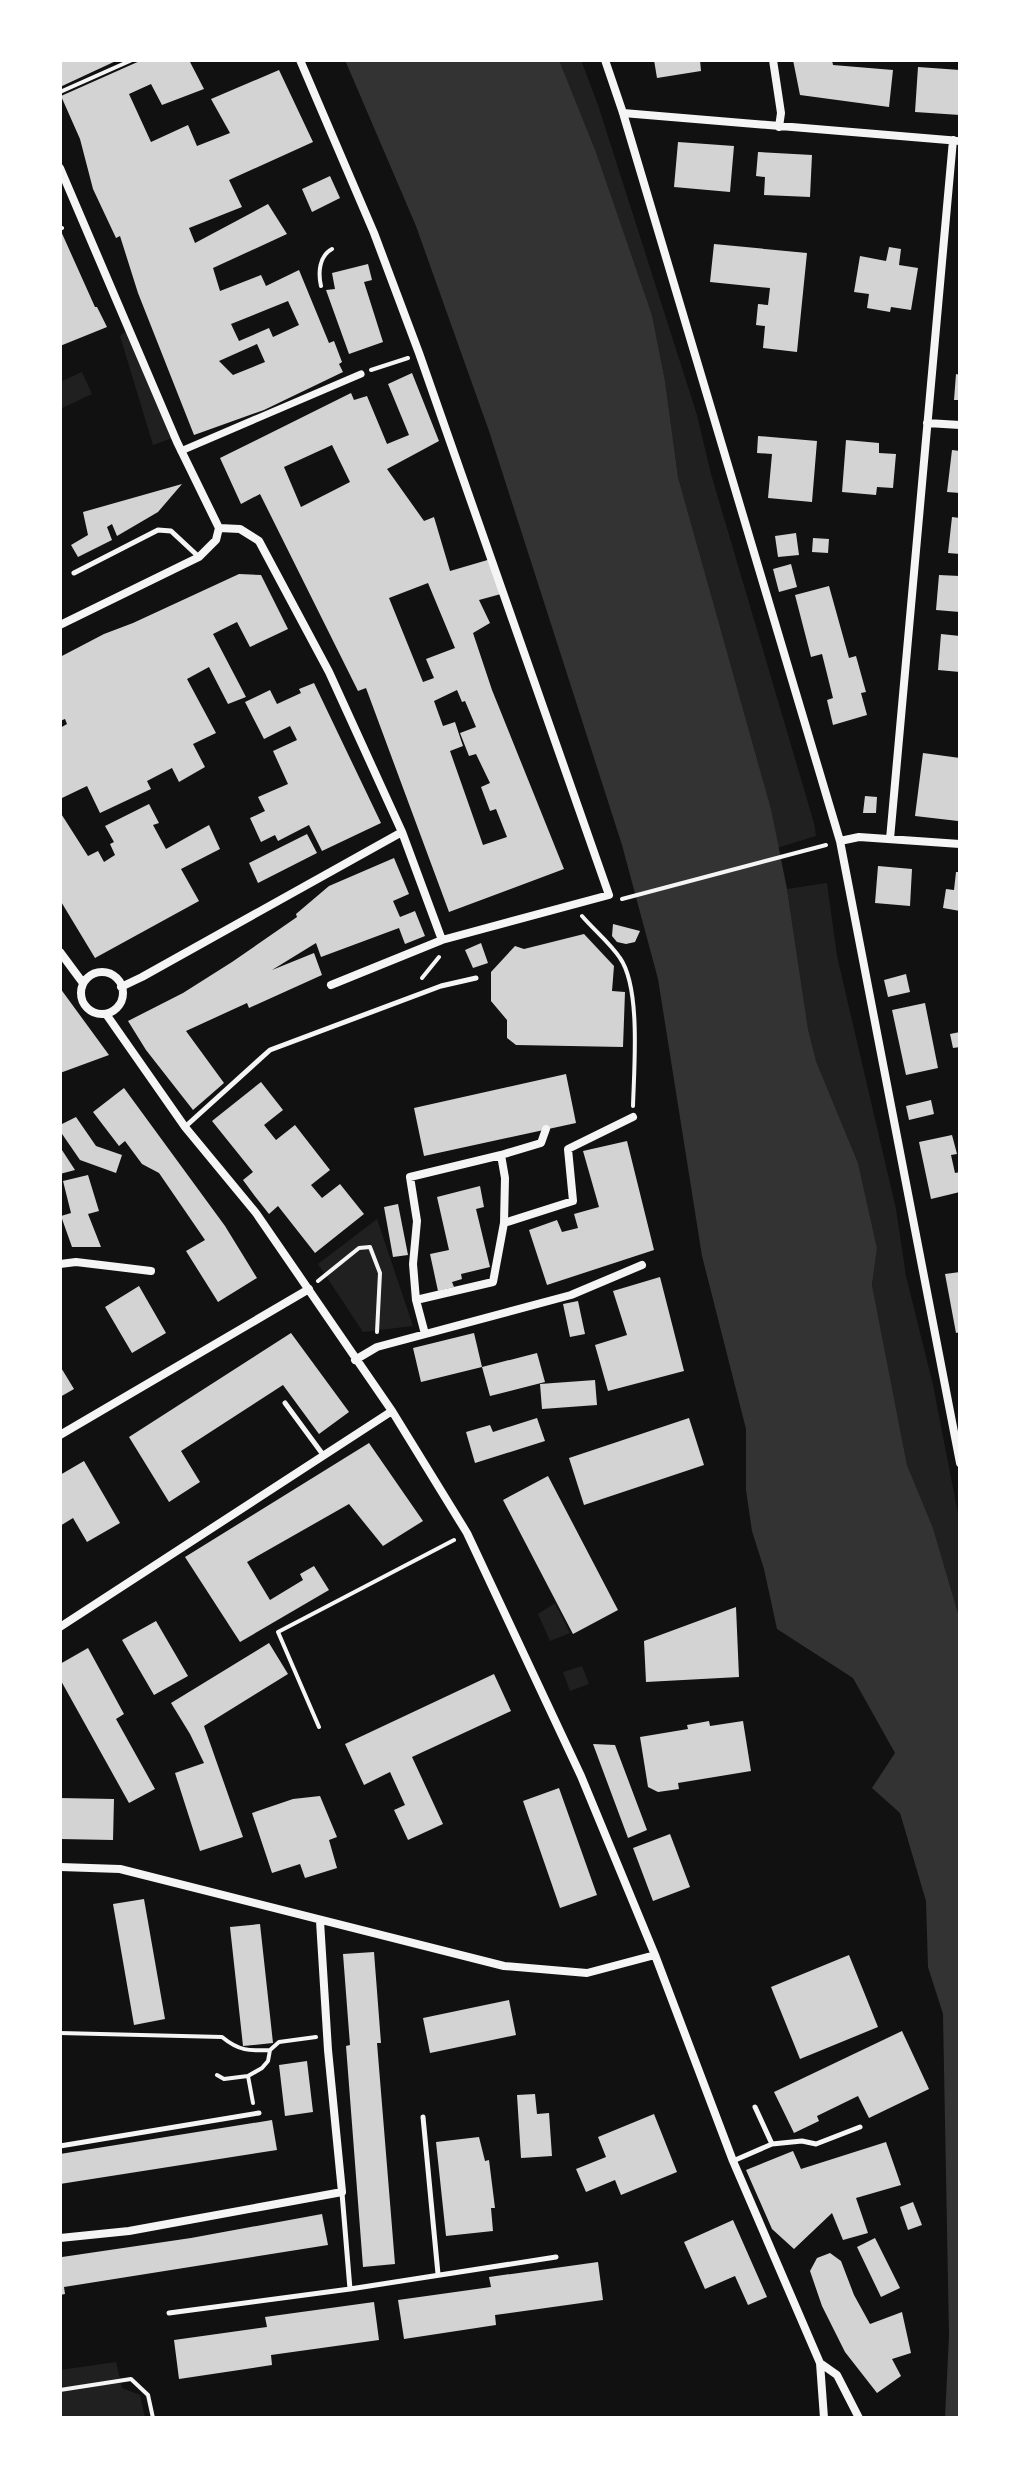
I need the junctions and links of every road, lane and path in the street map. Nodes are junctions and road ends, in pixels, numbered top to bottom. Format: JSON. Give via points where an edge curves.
{"nodes":[{"id":1,"x":132,"y":60,"type":"edge"},
{"id":2,"x":300,"y":60,"type":"edge"},
{"id":3,"x":605,"y":60,"type":"edge"},
{"id":4,"x":773,"y":60,"type":"edge"},
{"id":5,"x":60,"y":92,"type":"edge"},
{"id":6,"x":623,"y":113,"type":"junction"},
{"id":7,"x":779,"y":127,"type":"junction"},
{"id":8,"x":956,"y":140,"type":"edge"},
{"id":9,"x":60,"y":168,"type":"edge"},
{"id":10,"x":332,"y":249,"type":"dead end"},
{"id":11,"x":321,"y":286,"type":"dead end"},
{"id":12,"x":414,"y":356,"type":"dead end"},
{"id":13,"x":361,"y":374,"type":"joint"},
{"id":14,"x":927,"y":423,"type":"junction"},
{"id":15,"x":960,"y":425,"type":"edge"},
{"id":16,"x":186,"y":449,"type":"junction"},
{"id":17,"x":219,"y":528,"type":"junction"},
{"id":18,"x":199,"y":557,"type":"junction"},
{"id":19,"x":74,"y":573,"type":"dead end"},
{"id":20,"x":60,"y":625,"type":"edge"},
{"id":21,"x":402,"y":832,"type":"junction"},
{"id":22,"x":890,"y":839,"type":"junction"},
{"id":23,"x":840,"y":841,"type":"junction"},
{"id":24,"x":960,"y":844,"type":"edge"},
{"id":25,"x":624,"y":899,"type":"dead end"},
{"id":26,"x":572,"y":905,"type":"junction"},
{"id":27,"x":442,"y":940,"type":"junction"},
{"id":28,"x":60,"y":952,"type":"edge"},
{"id":29,"x":476,"y":978,"type":"dead end"},
{"id":30,"x":83,"y":983,"type":"junction"},
{"id":31,"x":331,"y":985,"type":"dead end"},
{"id":32,"x":121,"y":987,"type":"junction"},
{"id":33,"x":106,"y":1014,"type":"junction"},
{"id":34,"x":633,"y":1117,"type":"joint"},
{"id":35,"x":185,"y":1127,"type":"junction"},
{"id":36,"x":546,"y":1129,"type":"dead end"},
{"id":37,"x":501,"y":1155,"type":"junction"},
{"id":38,"x":504,"y":1223,"type":"junction"},
{"id":39,"x":60,"y":1264,"type":"edge"},
{"id":40,"x":642,"y":1265,"type":"dead end"},
{"id":41,"x":151,"y":1271,"type":"dead end"},
{"id":42,"x":309,"y":1289,"type":"junction"},
{"id":43,"x":416,"y":1300,"type":"junction"},
{"id":44,"x":425,"y":1334,"type":"junction"},
{"id":45,"x":377,"y":1347,"type":"junction"},
{"id":46,"x":355,"y":1360,"type":"junction"},
{"id":47,"x":285,"y":1403,"type":"dead end"},
{"id":48,"x":392,"y":1411,"type":"junction"},
{"id":49,"x":60,"y":1435,"type":"edge"},
{"id":50,"x":324,"y":1456,"type":"junction"},
{"id":51,"x":960,"y":1463,"type":"edge"},
{"id":52,"x":467,"y":1533,"type":"junction"},
{"id":53,"x":60,"y":1627,"type":"edge"},
{"id":54,"x":319,"y":1727,"type":"dead end"},
{"id":55,"x":60,"y":1867,"type":"edge"},
{"id":56,"x":320,"y":1921,"type":"junction"},
{"id":57,"x":655,"y":1955,"type":"junction"},
{"id":58,"x":60,"y":2033,"type":"edge"},
{"id":59,"x":327,"y":2036,"type":"junction"},
{"id":60,"x":270,"y":2050,"type":"junction"},
{"id":61,"x":217,"y":2075,"type":"dead end"},
{"id":62,"x":248,"y":2076,"type":"junction"},
{"id":63,"x":755,"y":2107,"type":"dead end"},
{"id":64,"x":256,"y":2113,"type":"joint"},
{"id":65,"x":423,"y":2117,"type":"dead end"},
{"id":66,"x":860,"y":2127,"type":"dead end"},
{"id":67,"x":772,"y":2144,"type":"junction"},
{"id":68,"x":60,"y":2146,"type":"edge"},
{"id":69,"x":733,"y":2161,"type":"junction"},
{"id":70,"x":342,"y":2192,"type":"junction"},
{"id":71,"x":60,"y":2238,"type":"edge"},
{"id":72,"x":556,"y":2257,"type":"dead end"},
{"id":73,"x":438,"y":2274,"type":"junction"},
{"id":74,"x":350,"y":2289,"type":"junction"},
{"id":75,"x":169,"y":2313,"type":"dead end"},
{"id":76,"x":820,"y":2363,"type":"junction"},
{"id":77,"x":60,"y":2390,"type":"edge"},
{"id":78,"x":153,"y":2418,"type":"edge"},
{"id":79,"x":824,"y":2418,"type":"edge"},
{"id":80,"x":859,"y":2418,"type":"edge"}],
"edges":[{"from":1,"to":5,"type":"path"},
{"from":2,"to":26,"type":"street","via":[[405,314],[609,895]]},
{"from":3,"to":6,"type":"street"},
{"from":4,"to":7,"type":"street"},
{"from":6,"to":7,"type":"street"},
{"from":6,"to":23,"type":"street"},
{"from":7,"to":8,"type":"street"},
{"from":8,"to":14,"type":"street"},
{"from":9,"to":16,"type":"street"},
{"from":10,"to":11,"type":"path","via":[[321,261]]},
{"from":12,"to":13,"type":"path"},
{"from":13,"to":16,"type":"street"},
{"from":14,"to":15,"type":"street"},
{"from":14,"to":22,"type":"street"},
{"from":16,"to":17,"type":"street"},
{"from":17,"to":18,"type":"street","via":[[216,540]]},
{"from":17,"to":21,"type":"street","via":[[240,529],[259,541],[329,672]]},
{"from":18,"to":19,"type":"lane","via":[[171,531],[158,530]]},
{"from":18,"to":20,"type":"street"},
{"from":21,"to":27,"type":"street"},
{"from":21,"to":32,"type":"street"},
{"from":22,"to":23,"type":"street"},
{"from":22,"to":24,"type":"street"},
{"from":23,"to":25,"type":"path"},
{"from":23,"to":51,"type":"street"},
{"from":26,"to":27,"type":"street"},
{"from":26,"to":34,"type":"path","via":[[621,958],[631,981]]},
{"from":27,"to":31,"type":"street"},
{"from":28,"to":30,"type":"street"},
{"from":29,"to":35,"type":"lane","via":[[270,1050]]},
{"from":30,"to":32,"type":"street","via":[[103,972]]},
{"from":30,"to":33,"type":"street","via":[[85,1006]]},
{"from":32,"to":33,"type":"street","via":[[120,1004]]},
{"from":33,"to":35,"type":"street"},
{"from":34,"to":38,"type":"street","via":[[568,1149],[573,1201]]},
{"from":35,"to":42,"type":"street","via":[[256,1213]]},
{"from":36,"to":37,"type":"street","via":[[541,1143]]},
{"from":37,"to":38,"type":"street"},
{"from":37,"to":43,"type":"street","via":[[410,1177],[417,1221]]},
{"from":38,"to":43,"type":"street","via":[[493,1282]]},
{"from":39,"to":41,"type":"street"},
{"from":40,"to":44,"type":"street","via":[[571,1295]]},
{"from":42,"to":45,"type":"path","via":[[359,1248],[370,1247],[380,1273]]},
{"from":42,"to":46,"type":"street"},
{"from":42,"to":49,"type":"street"},
{"from":43,"to":44,"type":"street"},
{"from":44,"to":45,"type":"street"},
{"from":45,"to":46,"type":"street"},
{"from":46,"to":48,"type":"street"},
{"from":47,"to":50,"type":"lane"},
{"from":48,"to":50,"type":"street"},
{"from":48,"to":52,"type":"street"},
{"from":50,"to":53,"type":"street"},
{"from":52,"to":54,"type":"path","via":[[278,1632]]},
{"from":52,"to":57,"type":"street","via":[[581,1776]]},
{"from":55,"to":56,"type":"street","via":[[120,1869]]},
{"from":56,"to":57,"type":"street","via":[[504,1966],[559,1973],[587,1973]]},
{"from":56,"to":59,"type":"street"},
{"from":57,"to":69,"type":"street"},
{"from":58,"to":60,"type":"path","via":[[222,2037],[245,2051]]},
{"from":59,"to":60,"type":"path","via":[[279,2042]]},
{"from":59,"to":70,"type":"street"},
{"from":60,"to":62,"type":"path","via":[[268,2061]]},
{"from":61,"to":62,"type":"path"},
{"from":62,"to":64,"type":"path"},
{"from":63,"to":67,"type":"lane"},
{"from":64,"to":68,"type":"lane"},
{"from":65,"to":73,"type":"lane"},
{"from":66,"to":67,"type":"lane","via":[[816,2144]]},
{"from":67,"to":69,"type":"lane"},
{"from":69,"to":76,"type":"street"},
{"from":70,"to":71,"type":"street","via":[[129,2231]]},
{"from":70,"to":74,"type":"lane"},
{"from":72,"to":73,"type":"lane"},
{"from":73,"to":74,"type":"lane"},
{"from":74,"to":75,"type":"lane"},
{"from":76,"to":79,"type":"street"},
{"from":76,"to":80,"type":"street","via":[[837,2375]]},
{"from":77,"to":78,"type":"path","via":[[131,2379],[148,2395]]}]}
